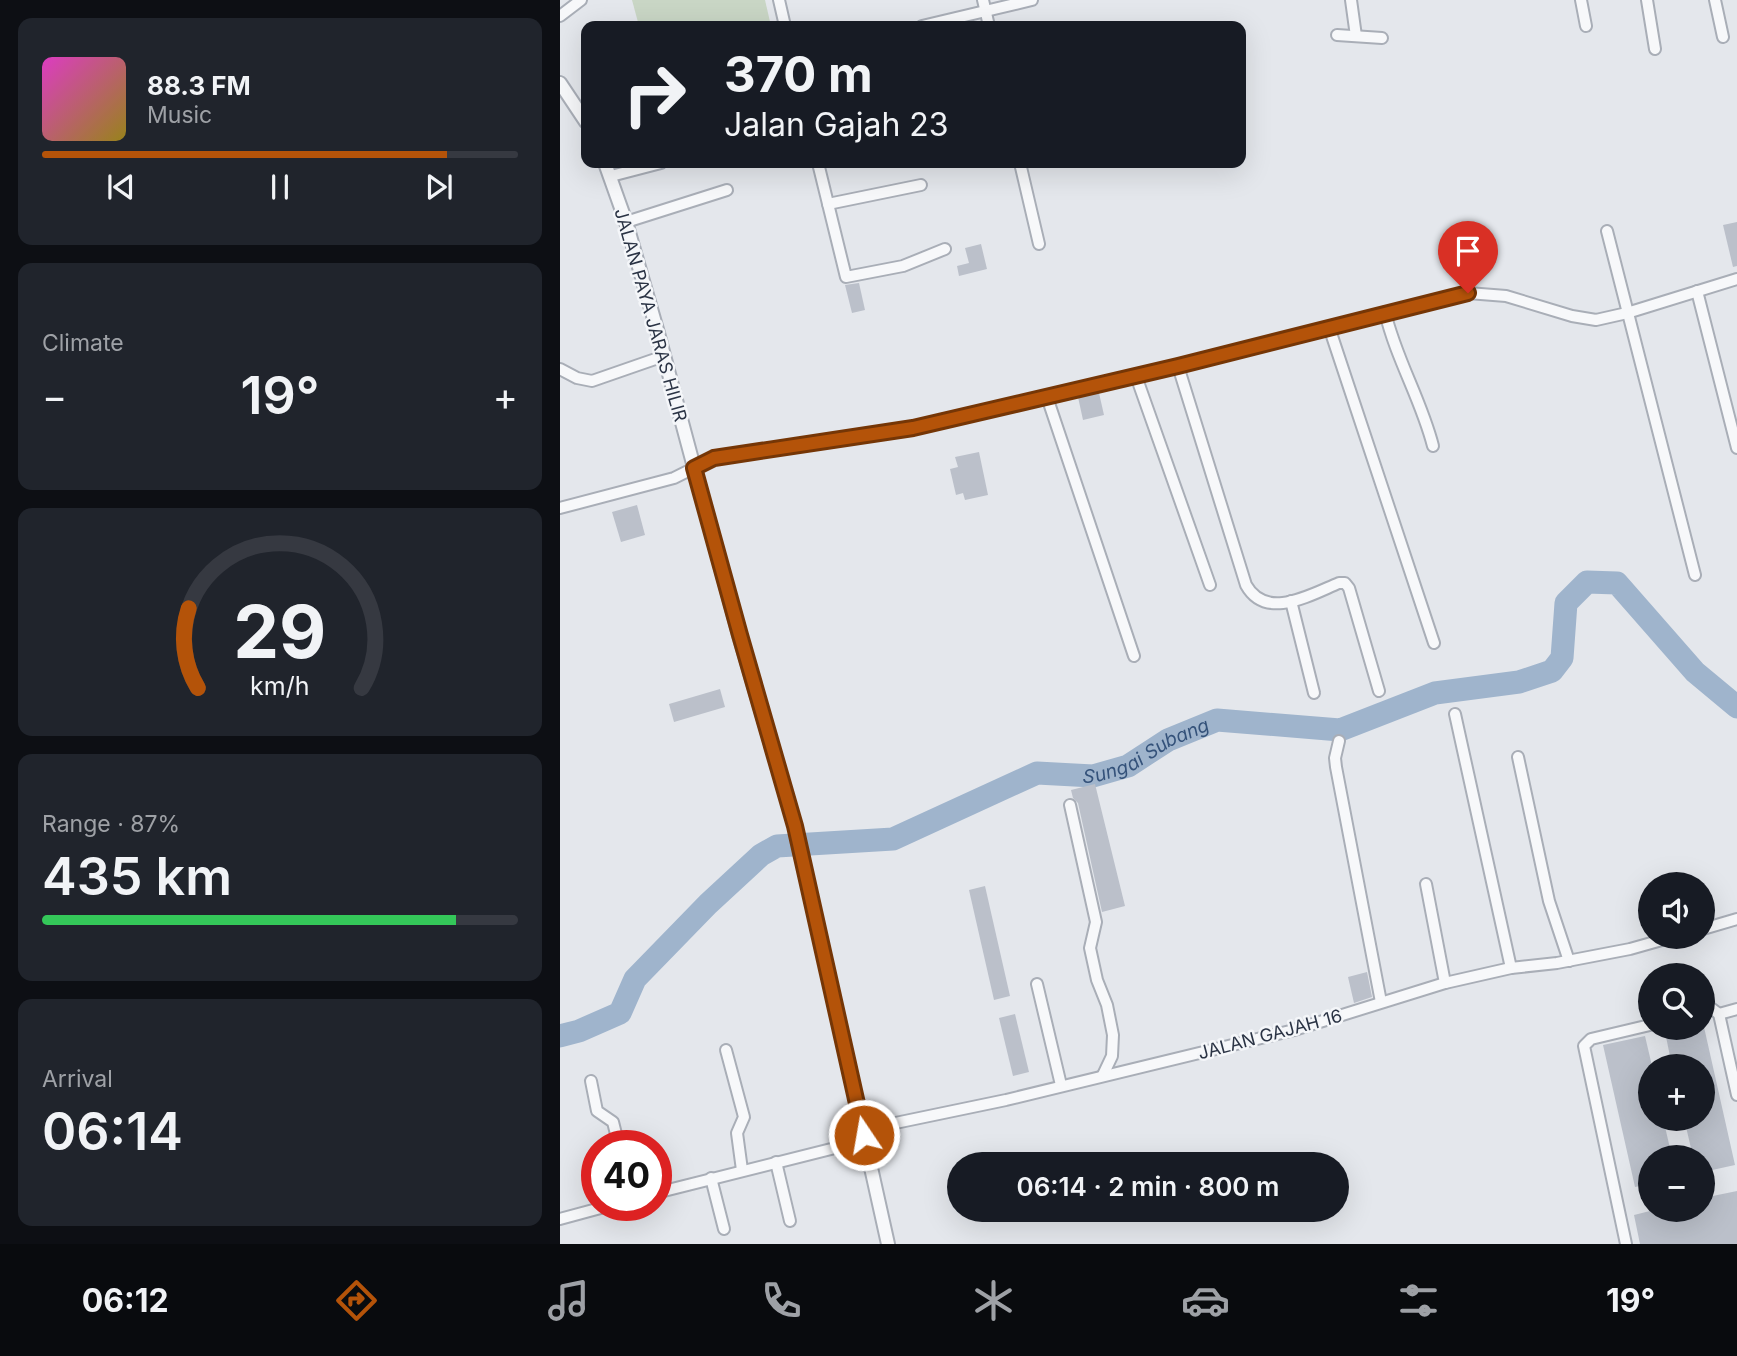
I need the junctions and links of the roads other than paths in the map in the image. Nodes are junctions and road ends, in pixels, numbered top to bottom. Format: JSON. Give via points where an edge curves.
{"nodes":[{"id":1,"x":581,"y":0,"type":"edge"},
{"id":2,"x":781,"y":0,"type":"edge"},
{"id":3,"x":1032,"y":0,"type":"edge"},
{"id":4,"x":1351,"y":0,"type":"edge"},
{"id":5,"x":1581,"y":0,"type":"edge"},
{"id":6,"x":1647,"y":0,"type":"edge"},
{"id":7,"x":1714,"y":0,"type":"edge"},
{"id":8,"x":984,"y":5,"type":"edge"},
{"id":9,"x":560,"y":16,"type":"edge"},
{"id":10,"x":784,"y":21,"type":"edge"},
{"id":11,"x":937,"y":21,"type":"edge"},
{"id":12,"x":1587,"y":26,"type":"dead end"},
{"id":13,"x":1337,"y":35,"type":"dead end"},
{"id":14,"x":1356,"y":36,"type":"junction"},
{"id":15,"x":1723,"y":37,"type":"dead end"},
{"id":16,"x":1382,"y":38,"type":"dead end"},
{"id":17,"x":1655,"y":49,"type":"dead end"},
{"id":18,"x":560,"y":83,"type":"edge"},
{"id":19,"x":581,"y":114,"type":"edge"},
{"id":20,"x":608,"y":168,"type":"edge"},
{"id":21,"x":641,"y":168,"type":"edge"},
{"id":22,"x":819,"y":168,"type":"edge"},
{"id":23,"x":1021,"y":168,"type":"edge"},
{"id":24,"x":611,"y":176,"type":"junction"},
{"id":25,"x":921,"y":185,"type":"dead end"},
{"id":26,"x":727,"y":190,"type":"dead end"},
{"id":27,"x":828,"y":204,"type":"junction"},
{"id":28,"x":626,"y":222,"type":"junction"},
{"id":29,"x":1608,"y":231,"type":"dead end"},
{"id":30,"x":1039,"y":244,"type":"dead end"},
{"id":31,"x":945,"y":249,"type":"dead end"},
{"id":32,"x":1737,"y":279,"type":"edge"},
{"id":33,"x":1697,"y":291,"type":"junction"},
{"id":34,"x":1385,"y":312,"type":"junction"},
{"id":35,"x":1627,"y":313,"type":"junction"},
{"id":36,"x":1329,"y":327,"type":"junction"},
{"id":37,"x":664,"y":356,"type":"junction"},
{"id":38,"x":1178,"y":366,"type":"junction"},
{"id":39,"x":560,"y":369,"type":"edge"},
{"id":40,"x":1136,"y":376,"type":"junction"},
{"id":41,"x":1047,"y":397,"type":"junction"},
{"id":42,"x":1433,"y":446,"type":"dead end"},
{"id":43,"x":1737,"y":448,"type":"edge"},
{"id":44,"x":694,"y":468,"type":"junction"},
{"id":45,"x":560,"y":508,"type":"edge"},
{"id":46,"x":1695,"y":575,"type":"dead end"},
{"id":47,"x":1210,"y":585,"type":"dead end"},
{"id":48,"x":1291,"y":601,"type":"junction"},
{"id":49,"x":1434,"y":643,"type":"dead end"},
{"id":50,"x":1134,"y":656,"type":"dead end"},
{"id":51,"x":1379,"y":691,"type":"dead end"},
{"id":52,"x":1314,"y":694,"type":"dead end"},
{"id":53,"x":1455,"y":714,"type":"dead end"},
{"id":54,"x":1339,"y":741,"type":"dead end"},
{"id":55,"x":1518,"y":757,"type":"dead end"},
{"id":56,"x":1070,"y":805,"type":"dead end"},
{"id":57,"x":1426,"y":884,"type":"dead end"},
{"id":58,"x":1737,"y":919,"type":"edge"},
{"id":59,"x":1715,"y":925,"type":"edge"},
{"id":60,"x":1638,"y":947,"type":"edge"},
{"id":61,"x":1569,"y":961,"type":"junction"},
{"id":62,"x":1511,"y":968,"type":"junction"},
{"id":63,"x":1445,"y":983,"type":"junction"},
{"id":64,"x":1037,"y":984,"type":"dead end"},
{"id":65,"x":1381,"y":1003,"type":"junction"},
{"id":66,"x":1737,"y":1009,"type":"edge"},
{"id":67,"x":1715,"y":1010,"type":"edge"},
{"id":68,"x":1719,"y":1014,"type":"junction"},
{"id":69,"x":1638,"y":1028,"type":"edge"},
{"id":70,"x":726,"y":1050,"type":"dead end"},
{"id":71,"x":1103,"y":1075,"type":"junction"},
{"id":72,"x":591,"y":1081,"type":"dead end"},
{"id":73,"x":1061,"y":1085,"type":"junction"},
{"id":74,"x":1737,"y":1095,"type":"edge"},
{"id":75,"x":614,"y":1130,"type":"edge"},
{"id":76,"x":864,"y":1135,"type":"junction"},
{"id":77,"x":776,"y":1161,"type":"junction"},
{"id":78,"x":742,"y":1170,"type":"junction"},
{"id":79,"x":712,"y":1178,"type":"junction"},
{"id":80,"x":672,"y":1189,"type":"edge"},
{"id":81,"x":581,"y":1213,"type":"edge"},
{"id":82,"x":560,"y":1219,"type":"edge"},
{"id":83,"x":790,"y":1221,"type":"dead end"},
{"id":84,"x":724,"y":1229,"type":"dead end"},
{"id":85,"x":888,"y":1244,"type":"edge"},
{"id":86,"x":1626,"y":1244,"type":"edge"}],
"edges":[{"from":1,"to":9,"type":"street"},
{"from":2,"to":10,"type":"street"},
{"from":3,"to":8,"type":"street"},
{"from":4,"to":14,"type":"street"},
{"from":5,"to":12,"type":"street"},
{"from":6,"to":17,"type":"street"},
{"from":7,"to":15,"type":"street"},
{"from":8,"to":11,"type":"street"},
{"from":13,"to":14,"type":"street"},
{"from":14,"to":16,"type":"street"},
{"from":18,"to":19,"type":"street"},
{"from":20,"to":24,"type":"street","name":"JALAN PAYA JARAS HILIR"},
{"from":21,"to":24,"type":"street"},
{"from":22,"to":27,"type":"street"},
{"from":23,"to":30,"type":"street"},
{"from":24,"to":28,"type":"street","name":"JALAN PAYA JARAS HILIR"},
{"from":25,"to":27,"type":"street"},
{"from":26,"to":28,"type":"street"},
{"from":27,"to":31,"type":"street","via":[[846,277],[903,266]]},
{"from":28,"to":37,"type":"street","name":"JALAN PAYA JARAS HILIR"},
{"from":29,"to":35,"type":"street"},
{"from":32,"to":33,"type":"street"},
{"from":33,"to":35,"type":"street"},
{"from":33,"to":43,"type":"street"},
{"from":34,"to":35,"type":"street","via":[[1479,293],[1506,296],[1583,319]]},
{"from":34,"to":36,"type":"street"},
{"from":34,"to":42,"type":"street"},
{"from":35,"to":46,"type":"street"},
{"from":36,"to":38,"type":"street"},
{"from":36,"to":49,"type":"street"},
{"from":37,"to":39,"type":"street","via":[[592,382]]},
{"from":37,"to":44,"type":"street","name":"JALAN PAYA JARAS HILIR"},
{"from":38,"to":40,"type":"street"},
{"from":38,"to":48,"type":"street","via":[[1246,585],[1260,601]]},
{"from":40,"to":41,"type":"street"},
{"from":40,"to":47,"type":"street"},
{"from":41,"to":44,"type":"street","via":[[913,428],[714,458]]},
{"from":41,"to":50,"type":"street"},
{"from":44,"to":45,"type":"street","via":[[674,478]]},
{"from":44,"to":76,"type":"street","name":"JALAN PAYA JARAS HILIR","via":[[795,826]]},
{"from":48,"to":51,"type":"street","via":[[1339,583],[1347,585]]},
{"from":48,"to":52,"type":"street"},
{"from":53,"to":62,"type":"street"},
{"from":54,"to":65,"type":"street","via":[[1336,767]]},
{"from":55,"to":61,"type":"street","via":[[1549,901]]},
{"from":56,"to":71,"type":"street","via":[[1096,922],[1090,948],[1113,1035],[1112,1056]]},
{"from":57,"to":63,"type":"street"},
{"from":58,"to":59,"type":"street"},
{"from":60,"to":61,"type":"street","name":"JALAN GAJAH 16"},
{"from":61,"to":62,"type":"street","name":"JALAN GAJAH 16"},
{"from":62,"to":63,"type":"street","name":"JALAN GAJAH 16"},
{"from":63,"to":65,"type":"street","name":"JALAN GAJAH 16"},
{"from":64,"to":73,"type":"street"},
{"from":65,"to":71,"type":"street","name":"JALAN GAJAH 16","via":[[1294,1030]]},
{"from":66,"to":68,"type":"street"},
{"from":67,"to":68,"type":"street"},
{"from":68,"to":74,"type":"street"},
{"from":69,"to":86,"type":"street","via":[[1591,1039],[1584,1046]]},
{"from":70,"to":78,"type":"street","via":[[744,1117],[737,1130]]},
{"from":71,"to":73,"type":"street","name":"JALAN GAJAH 16"},
{"from":72,"to":75,"type":"street","via":[[597,1111],[612,1122]]},
{"from":73,"to":76,"type":"street","name":"JALAN GAJAH 16","via":[[881,1126]]},
{"from":76,"to":77,"type":"street","name":"JALAN GAJAH 16","via":[[859,1142]]},
{"from":76,"to":85,"type":"street","name":"JALAN PAYA JARAS HILIR"},
{"from":77,"to":78,"type":"street","name":"JALAN GAJAH 16"},
{"from":77,"to":83,"type":"street"},
{"from":78,"to":79,"type":"street","name":"JALAN GAJAH 16"},
{"from":79,"to":80,"type":"street","name":"JALAN GAJAH 16"},
{"from":79,"to":84,"type":"street"},
{"from":81,"to":82,"type":"street"}]}
